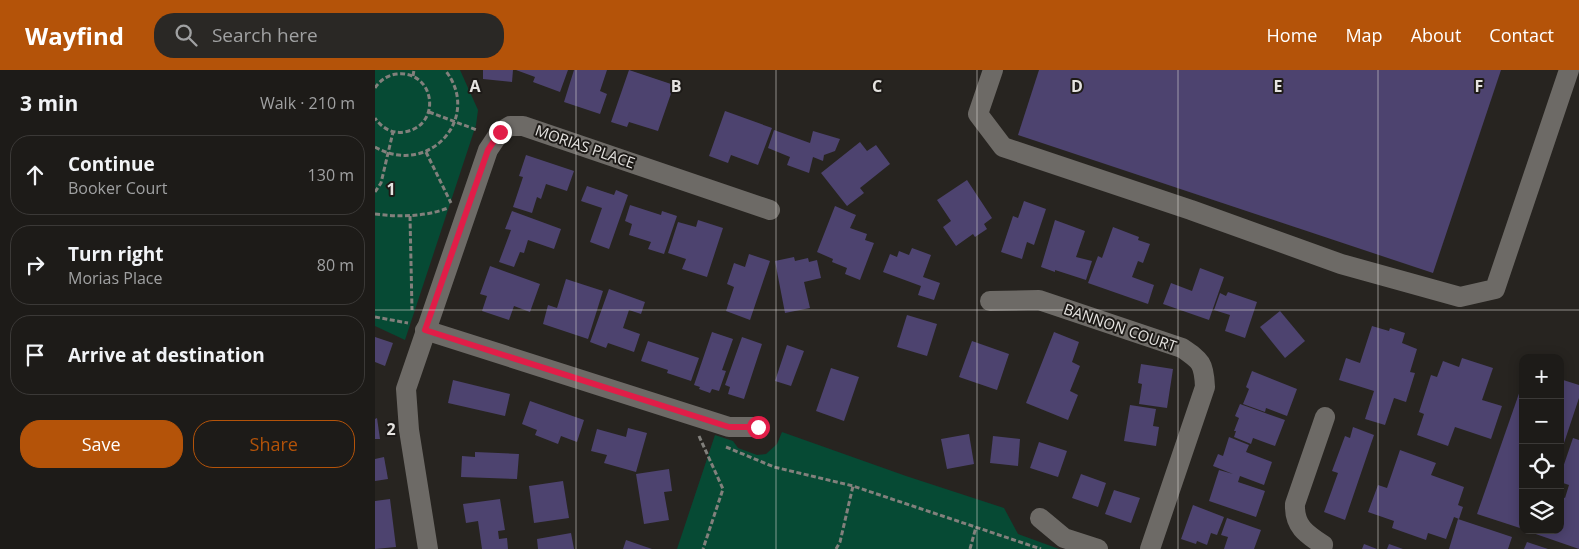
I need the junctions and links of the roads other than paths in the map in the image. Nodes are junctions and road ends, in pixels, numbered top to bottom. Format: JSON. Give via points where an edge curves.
{"nodes":[{"id":1,"x":993,"y":70,"type":"edge"},
{"id":2,"x":1569,"y":70,"type":"edge"},
{"id":3,"x":770,"y":210,"type":"dead end"},
{"id":4,"x":990,"y":301,"type":"dead end"},
{"id":5,"x":419,"y":327,"type":"junction"},
{"id":6,"x":1325,"y":417,"type":"dead end"},
{"id":7,"x":758,"y":427,"type":"dead end"},
{"id":8,"x":1040,"y":518,"type":"dead end"},
{"id":9,"x":428,"y":549,"type":"edge"},
{"id":10,"x":1098,"y":549,"type":"edge"},
{"id":11,"x":1150,"y":549,"type":"edge"},
{"id":12,"x":1322,"y":549,"type":"edge"}],
"edges":[{"from":1,"to":2,"type":"street","via":[[978,114],[1003,146],[1341,264],[1460,297],[1495,289]]},
{"from":3,"to":5,"type":"street","name":"MORIAS PLACE","via":[[523,126],[510,126],[500,132],[488,150]]},
{"from":4,"to":11,"type":"street","name":"BANNON COURT","via":[[1039,300],[1182,348],[1196,357],[1204,369],[1205,387]]},
{"from":5,"to":7,"type":"street","via":[[729,427]]},
{"from":5,"to":9,"type":"street","name":"MORIAS PLACE","via":[[406,389],[409,430]]},
{"from":6,"to":12,"type":"street","via":[[1294,510],[1301,528],[1323,545]]},
{"from":8,"to":10,"type":"street","via":[[1063,538]]}]}
